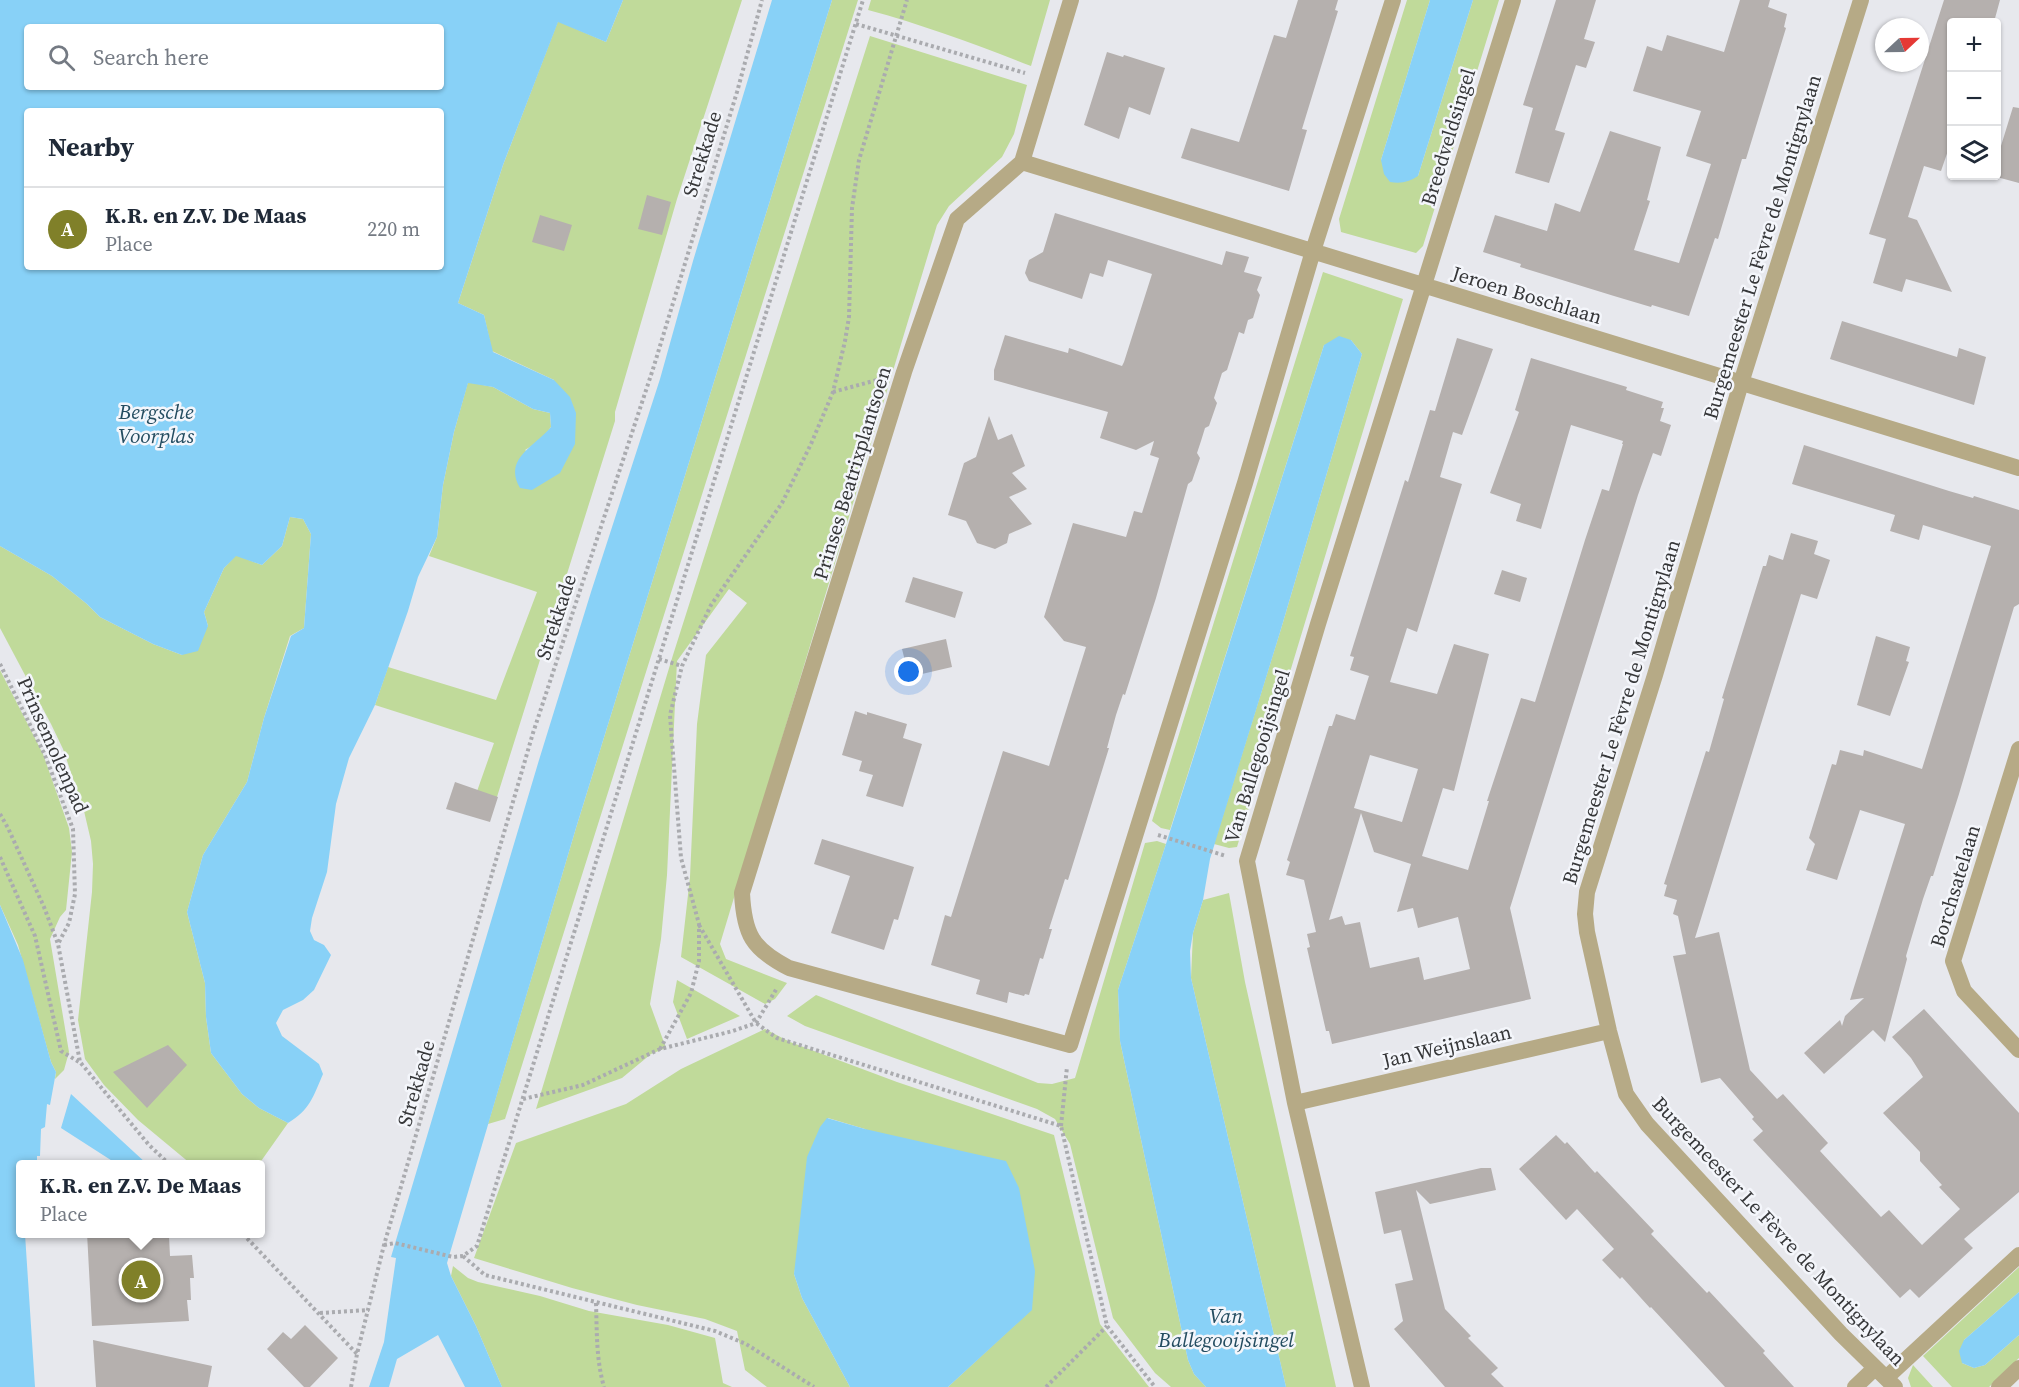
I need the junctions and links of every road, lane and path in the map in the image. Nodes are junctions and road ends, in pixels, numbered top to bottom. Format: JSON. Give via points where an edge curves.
{"nodes":[{"id":1,"x":762,"y":0,"type":"edge"},
{"id":2,"x":863,"y":0,"type":"edge"},
{"id":3,"x":907,"y":0,"type":"edge"},
{"id":4,"x":1071,"y":0,"type":"edge"},
{"id":5,"x":1393,"y":0,"type":"edge"},
{"id":6,"x":1512,"y":0,"type":"edge"},
{"id":7,"x":1861,"y":0,"type":"edge"},
{"id":8,"x":856,"y":24,"type":"junction"},
{"id":9,"x":896,"y":34,"type":"junction"},
{"id":10,"x":1046,"y":80,"type":"junction"},
{"id":11,"x":1022,"y":162,"type":"junction"},
{"id":12,"x":1312,"y":251,"type":"junction"},
{"id":13,"x":1424,"y":286,"type":"junction"},
{"id":14,"x":904,"y":372,"type":"junction"},
{"id":15,"x":1741,"y":383,"type":"junction"},
{"id":16,"x":833,"y":392,"type":"junction"},
{"id":17,"x":2019,"y":468,"type":"edge"},
{"id":18,"x":659,"y":659,"type":"junction"},
{"id":19,"x":0,"y":664,"type":"edge"},
{"id":20,"x":682,"y":666,"type":"junction"},
{"id":21,"x":2019,"y":749,"type":"edge"},
{"id":22,"x":0,"y":814,"type":"edge"},
{"id":23,"x":1158,"y":835,"type":"dead end"},
{"id":24,"x":1219,"y":854,"type":"dead end"},
{"id":25,"x":0,"y":857,"type":"edge"},
{"id":26,"x":699,"y":924,"type":"junction"},
{"id":27,"x":58,"y":944,"type":"junction"},
{"id":28,"x":789,"y":968,"type":"junction"},
{"id":29,"x":756,"y":1023,"type":"junction"},
{"id":30,"x":1609,"y":1031,"type":"junction"},
{"id":31,"x":1070,"y":1045,"type":"junction"},
{"id":32,"x":660,"y":1049,"type":"junction"},
{"id":33,"x":2019,"y":1050,"type":"edge"},
{"id":34,"x":80,"y":1062,"type":"junction"},
{"id":35,"x":523,"y":1099,"type":"junction"},
{"id":36,"x":1295,"y":1103,"type":"junction"},
{"id":37,"x":1061,"y":1126,"type":"junction"},
{"id":38,"x":165,"y":1160,"type":"edge"},
{"id":39,"x":248,"y":1238,"type":"edge"},
{"id":40,"x":384,"y":1245,"type":"junction"},
{"id":41,"x":2019,"y":1255,"type":"edge"},
{"id":42,"x":463,"y":1256,"type":"junction"},
{"id":43,"x":596,"y":1303,"type":"junction"},
{"id":44,"x":369,"y":1310,"type":"junction"},
{"id":45,"x":320,"y":1313,"type":"junction"},
{"id":46,"x":1107,"y":1326,"type":"junction"},
{"id":47,"x":357,"y":1354,"type":"junction"},
{"id":48,"x":2019,"y":1368,"type":"edge"},
{"id":49,"x":1886,"y":1378,"type":"edge"},
{"id":50,"x":351,"y":1387,"type":"edge"},
{"id":51,"x":604,"y":1387,"type":"edge"},
{"id":52,"x":814,"y":1387,"type":"edge"},
{"id":53,"x":1046,"y":1387,"type":"edge"},
{"id":54,"x":1155,"y":1387,"type":"edge"},
{"id":55,"x":1362,"y":1387,"type":"edge"},
{"id":56,"x":1855,"y":1387,"type":"edge"},
{"id":57,"x":1999,"y":1387,"type":"edge"}],
"edges":[{"from":1,"to":40,"type":"path","name":"Strekkade","via":[[653,369],[533,733]]},
{"from":2,"to":8,"type":"path"},
{"from":3,"to":9,"type":"path"},
{"from":4,"to":10,"type":"street"},
{"from":5,"to":12,"type":"street"},
{"from":6,"to":13,"type":"street","name":"Breedveldsingel"},
{"from":7,"to":15,"type":"street","name":"Burgemeester Le Fèvre de Montignylaan"},
{"from":8,"to":9,"type":"path"},
{"from":8,"to":18,"type":"path"},
{"from":9,"to":10,"type":"path"},
{"from":9,"to":16,"type":"path","via":[[859,160],[852,208],[849,317]]},
{"from":10,"to":11,"type":"street"},
{"from":11,"to":12,"type":"street","name":"Jeroen Boschlaan"},
{"from":11,"to":14,"type":"street","name":"Prinses Beatrixplantsoen","via":[[957,219]]},
{"from":12,"to":13,"type":"street","name":"Jeroen Boschlaan"},
{"from":12,"to":31,"type":"street","via":[[1242,494]]},
{"from":13,"to":15,"type":"street","name":"Jeroen Boschlaan"},
{"from":13,"to":36,"type":"street","name":"Van Ballegooijsingel","via":[[1247,861]]},
{"from":14,"to":16,"type":"path"},
{"from":14,"to":28,"type":"street","name":"Prinses Beatrixplantsoen","via":[[742,893],[747,930],[757,946]]},
{"from":15,"to":17,"type":"street","name":"Jeroen Boschlaan"},
{"from":15,"to":30,"type":"street","name":"Burgemeester Le Fèvre de Montignylaan","via":[[1587,892],[1587,932]]},
{"from":16,"to":20,"type":"path","via":[[782,502],[711,605]]},
{"from":18,"to":20,"type":"path"},
{"from":18,"to":35,"type":"path"},
{"from":19,"to":27,"type":"path","name":"Prinsemolenpad","via":[[45,755],[74,829],[75,894],[69,923]]},
{"from":20,"to":26,"type":"path","via":[[670,716],[681,858]]},
{"from":21,"to":33,"type":"street","name":"Borchsatelaan","via":[[1953,961],[1964,991]]},
{"from":22,"to":27,"type":"path"},
{"from":23,"to":24,"type":"path"},
{"from":25,"to":34,"type":"path","via":[[35,936],[61,1051]]},
{"from":26,"to":29,"type":"path"},
{"from":26,"to":32,"type":"path","via":[[699,961],[691,993]]},
{"from":27,"to":34,"type":"path"},
{"from":28,"to":29,"type":"path"},
{"from":28,"to":31,"type":"street"},
{"from":29,"to":32,"type":"path"},
{"from":29,"to":37,"type":"path","via":[[777,1038]]},
{"from":30,"to":36,"type":"street","name":"Jan Weijnslaan"},
{"from":30,"to":49,"type":"street","name":"Burgemeester Le Fèvre de Montignylaan","via":[[1626,1094],[1647,1124]]},
{"from":31,"to":37,"type":"path"},
{"from":32,"to":35,"type":"path","via":[[583,1085]]},
{"from":34,"to":38,"type":"path"},
{"from":35,"to":42,"type":"path","via":[[477,1246]]},
{"from":36,"to":55,"type":"street","name":"Van Ballegooijsingel"},
{"from":37,"to":46,"type":"path"},
{"from":39,"to":45,"type":"path"},
{"from":40,"to":42,"type":"path","via":[[395,1243]]},
{"from":40,"to":44,"type":"path","name":"Strekkade"},
{"from":41,"to":49,"type":"street"},
{"from":42,"to":43,"type":"path","via":[[485,1275]]},
{"from":43,"to":51,"type":"path","via":[[597,1346]]},
{"from":43,"to":52,"type":"path","via":[[715,1331],[746,1344]]},
{"from":44,"to":45,"type":"path"},
{"from":44,"to":47,"type":"path","name":"Strekkade"},
{"from":45,"to":47,"type":"path"},
{"from":46,"to":53,"type":"path"},
{"from":46,"to":54,"type":"path"},
{"from":47,"to":50,"type":"path","name":"Strekkade"},
{"from":48,"to":57,"type":"street"},
{"from":49,"to":56,"type":"street"}]}
